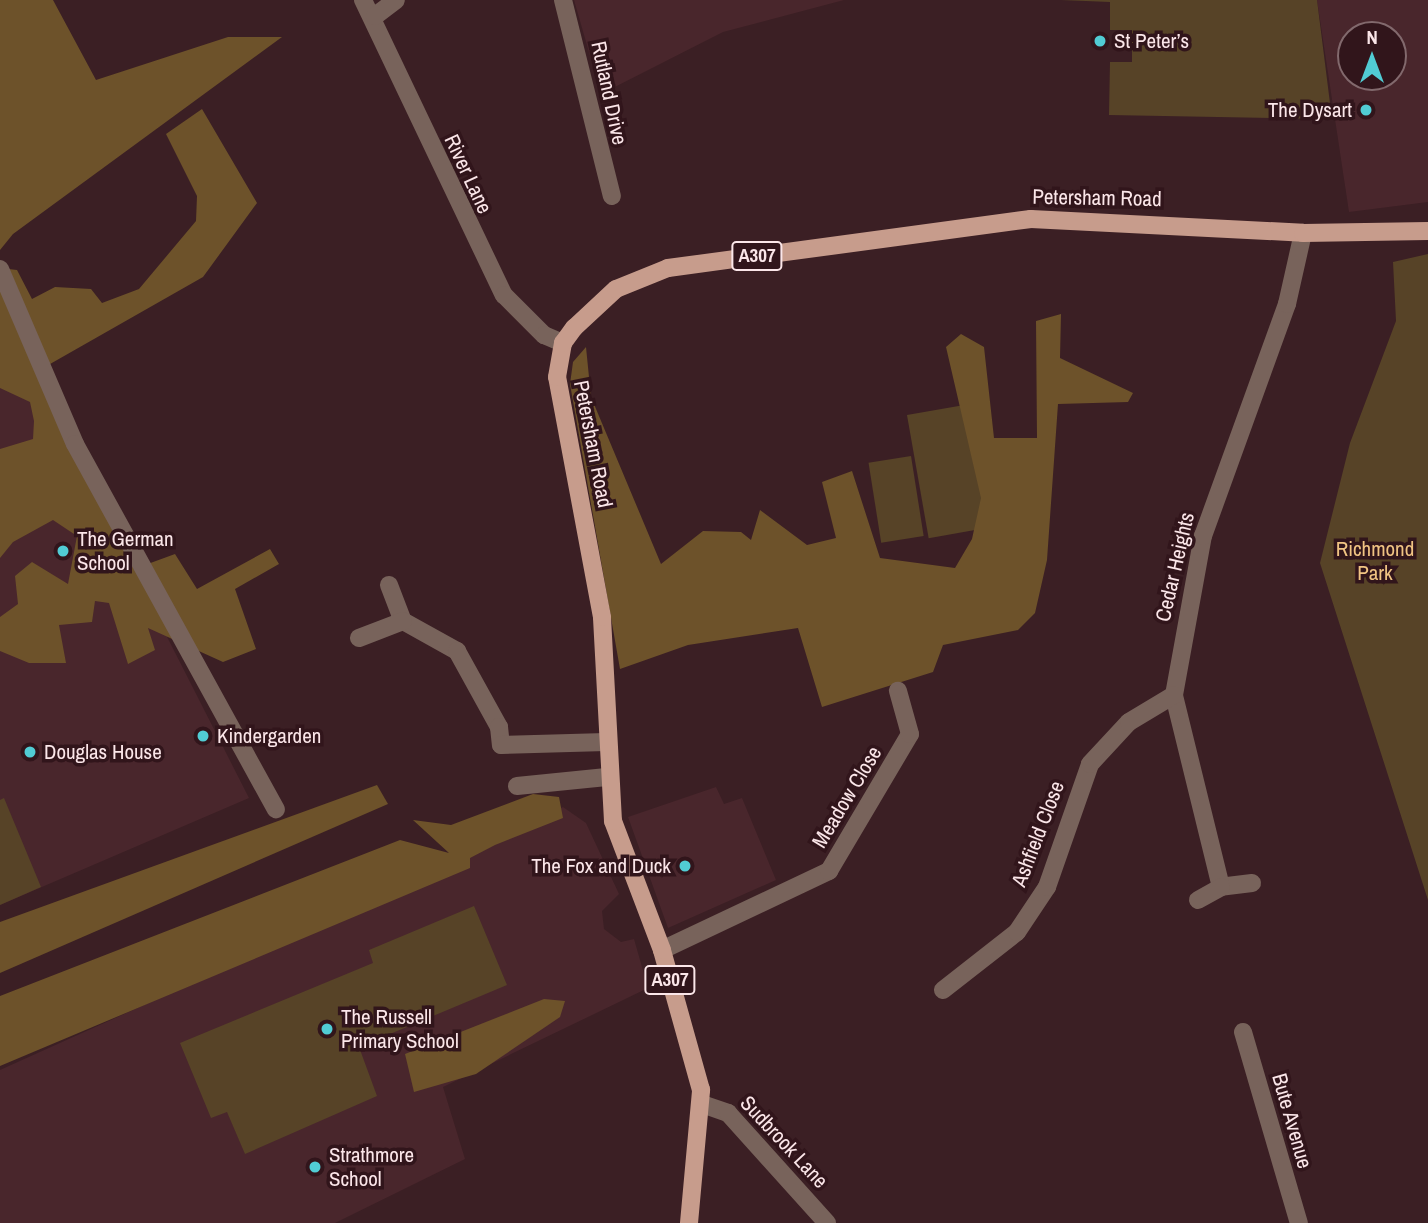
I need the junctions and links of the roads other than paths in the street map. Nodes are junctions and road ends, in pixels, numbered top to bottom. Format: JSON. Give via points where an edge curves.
{"nodes":[{"id":1,"x":363,"y":0,"type":"edge"},
{"id":2,"x":396,"y":0,"type":"edge"},
{"id":3,"x":563,"y":0,"type":"edge"},
{"id":4,"x":375,"y":16,"type":"junction"},
{"id":5,"x":612,"y":196,"type":"dead end"},
{"id":6,"x":1428,"y":231,"type":"edge"},
{"id":7,"x":1303,"y":233,"type":"junction"},
{"id":8,"x":0,"y":269,"type":"edge"},
{"id":9,"x":563,"y":344,"type":"junction"},
{"id":10,"x":389,"y":585,"type":"dead end"},
{"id":11,"x":403,"y":621,"type":"junction"},
{"id":12,"x":359,"y":638,"type":"dead end"},
{"id":13,"x":898,"y":691,"type":"dead end"},
{"id":14,"x":1174,"y":695,"type":"junction"},
{"id":15,"x":606,"y":742,"type":"junction"},
{"id":16,"x":607,"y":776,"type":"junction"},
{"id":17,"x":517,"y":786,"type":"dead end"},
{"id":18,"x":276,"y":808,"type":"dead end"},
{"id":19,"x":1252,"y":883,"type":"dead end"},
{"id":20,"x":1221,"y":887,"type":"junction"},
{"id":21,"x":1198,"y":900,"type":"dead end"},
{"id":22,"x":662,"y":950,"type":"junction"},
{"id":23,"x":943,"y":990,"type":"dead end"},
{"id":24,"x":1242,"y":1032,"type":"dead end"},
{"id":25,"x":702,"y":1104,"type":"junction"},
{"id":26,"x":689,"y":1223,"type":"edge"},
{"id":27,"x":827,"y":1223,"type":"edge"},
{"id":28,"x":1298,"y":1223,"type":"edge"}],
"edges":[{"from":1,"to":4,"type":"street","name":"River Lane"},
{"from":2,"to":4,"type":"street"},
{"from":3,"to":5,"type":"street","name":"Rutland Drive"},
{"from":4,"to":9,"type":"street","name":"River Lane","via":[[454,201],[504,295],[544,335]]},
{"from":6,"to":7,"type":"main road","name":"Petersham Road","number":"A307"},
{"from":7,"to":9,"type":"main road","name":"Petersham Road","number":"A307","via":[[1052,216],[688,264],[615,289]]},
{"from":7,"to":14,"type":"street","name":"Cedar Heights","via":[[1287,304],[1203,536]]},
{"from":8,"to":18,"type":"street","via":[[75,444]]},
{"from":9,"to":15,"type":"main road","name":"Petersham Road","number":"A307","via":[[557,377],[602,617]]},
{"from":10,"to":11,"type":"street"},
{"from":11,"to":12,"type":"street"},
{"from":11,"to":15,"type":"street","via":[[457,651],[499,727],[501,745]]},
{"from":13,"to":22,"type":"street","name":"Meadow Close","via":[[910,734],[829,871]]},
{"from":14,"to":20,"type":"street","name":"Cedar Heights"},
{"from":14,"to":23,"type":"street","name":"Ashfield Close","via":[[1129,722],[1090,764],[1047,887],[1017,932]]},
{"from":15,"to":16,"type":"main road","name":"Petersham Road","number":"A307"},
{"from":16,"to":17,"type":"street"},
{"from":16,"to":22,"type":"main road","name":"Petersham Road","number":"A307","via":[[615,834]]},
{"from":19,"to":20,"type":"street"},
{"from":20,"to":21,"type":"street"},
{"from":22,"to":25,"type":"main road","name":"Petersham Road","number":"A307","via":[[699,1072]]},
{"from":24,"to":28,"type":"street","name":"Bute Avenue"},
{"from":25,"to":26,"type":"main road","name":"Petersham Road","number":"A307"},
{"from":25,"to":27,"type":"street","name":"Sudbrook Lane","via":[[728,1113]]}]}
